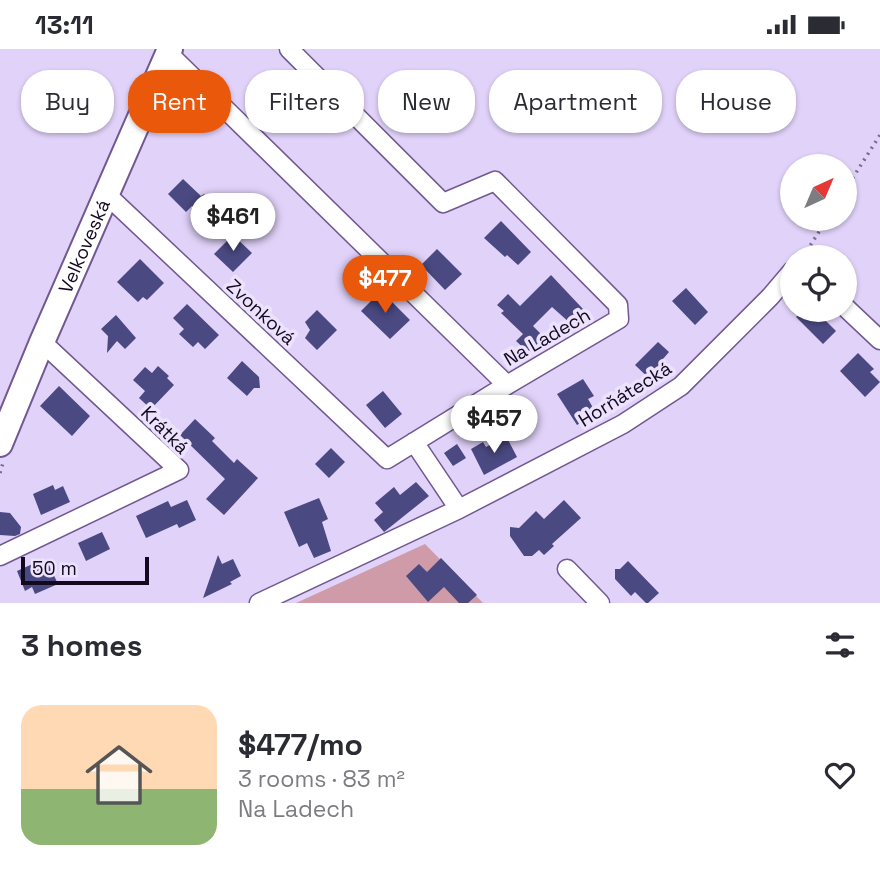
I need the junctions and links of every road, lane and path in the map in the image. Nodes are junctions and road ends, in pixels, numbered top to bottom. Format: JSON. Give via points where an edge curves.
{"nodes":[{"id":1,"x":289,"y":49,"type":"edge"},
{"id":2,"x":169,"y":51,"type":"edge"},
{"id":3,"x":880,"y":137,"type":"edge"},
{"id":4,"x":858,"y":170,"type":"edge"},
{"id":5,"x":107,"y":195,"type":"junction"},
{"id":6,"x":780,"y":285,"type":"edge"},
{"id":7,"x":857,"y":318,"type":"edge"},
{"id":8,"x":880,"y":340,"type":"edge"},
{"id":9,"x":42,"y":342,"type":"junction"},
{"id":10,"x":507,"y":385,"type":"junction"},
{"id":11,"x":2,"y":431,"type":"edge"},
{"id":12,"x":414,"y":442,"type":"junction"},
{"id":13,"x":459,"y":509,"type":"junction"},
{"id":14,"x":0,"y":556,"type":"edge"},
{"id":15,"x":566,"y":569,"type":"dead end"},
{"id":16,"x":259,"y":603,"type":"edge"},
{"id":17,"x":600,"y":603,"type":"edge"}],
"edges":[{"from":1,"to":10,"type":"street","name":"Na Ladech","via":[[443,203],[495,181],[618,305],[619,319]]},
{"from":2,"to":5,"type":"street","name":"Velkoveská"},
{"from":2,"to":10,"type":"street","name":"Na Ladech"},
{"from":3,"to":4,"type":"path"},
{"from":5,"to":9,"type":"street","name":"Velkoveská"},
{"from":5,"to":12,"type":"street","name":"Zvonková","via":[[387,459]]},
{"from":6,"to":13,"type":"street","name":"Horňátecká","via":[[681,386],[623,424]]},
{"from":7,"to":8,"type":"street"},
{"from":9,"to":11,"type":"street","name":"Velkoveská"},
{"from":9,"to":14,"type":"street","name":"Krátká","via":[[178,470]]},
{"from":10,"to":12,"type":"street"},
{"from":12,"to":13,"type":"street"},
{"from":13,"to":16,"type":"street","name":"Horňátecká"},
{"from":15,"to":17,"type":"street"}]}
